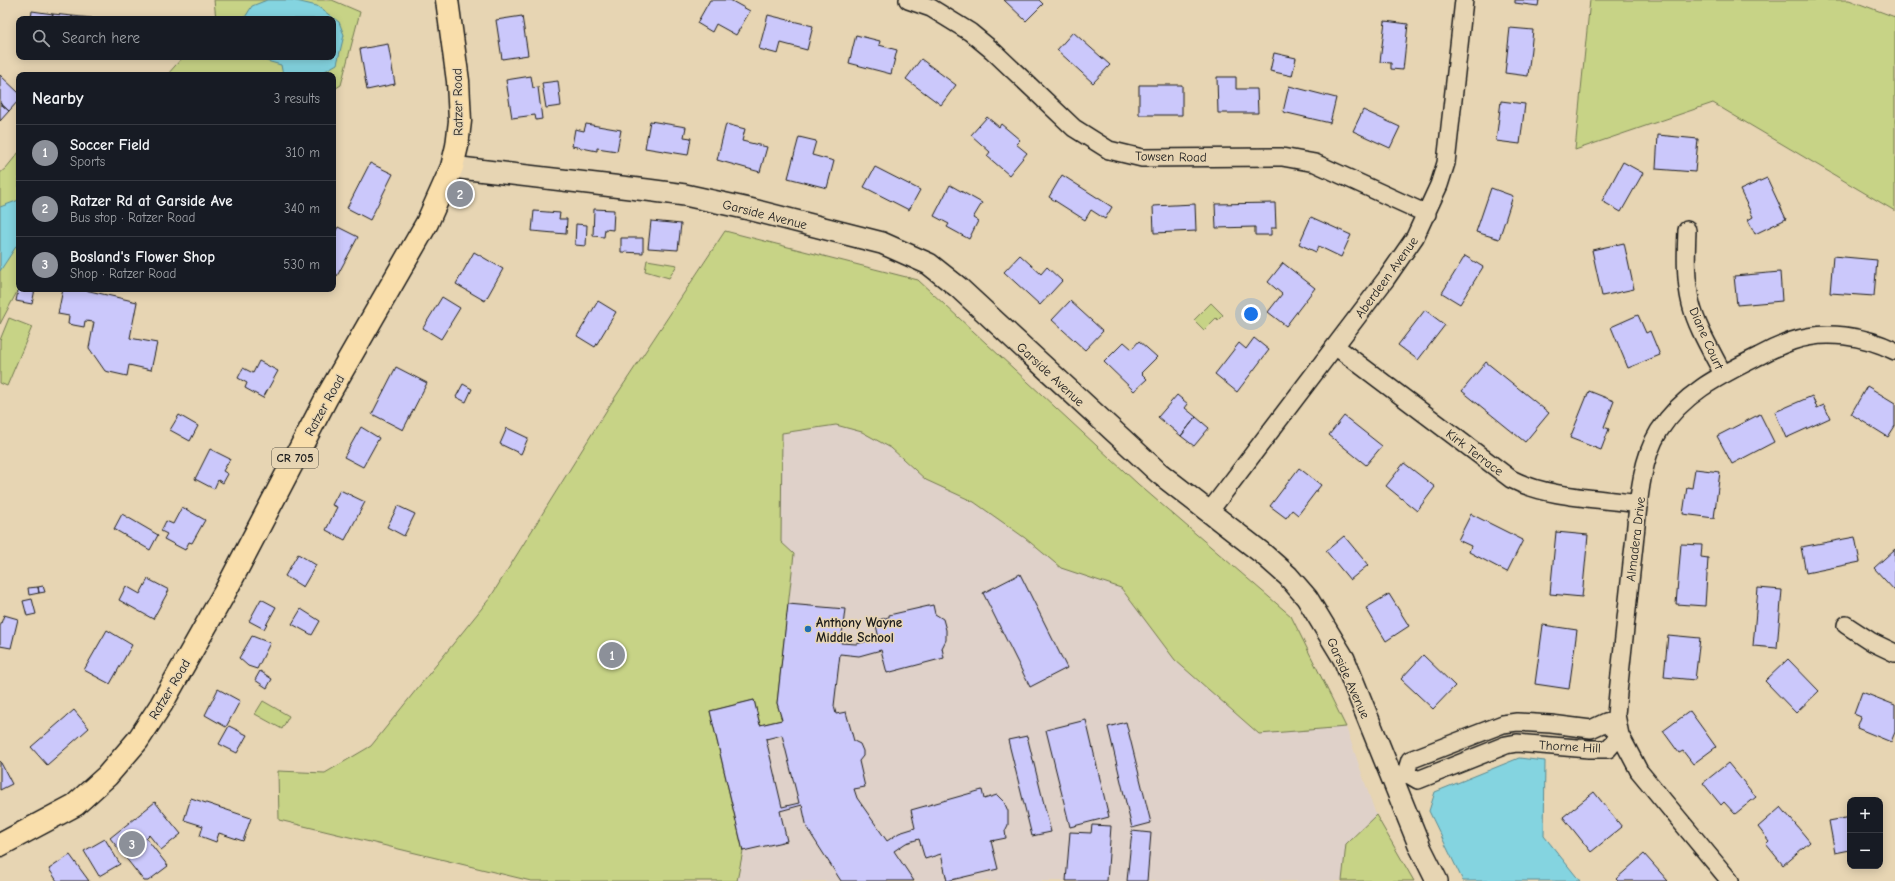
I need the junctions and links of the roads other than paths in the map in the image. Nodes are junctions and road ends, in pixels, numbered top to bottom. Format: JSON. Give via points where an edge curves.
{"nodes":[{"id":1,"x":446,"y":0,"type":"edge"},
{"id":2,"x":908,"y":0,"type":"edge"},
{"id":3,"x":1464,"y":0,"type":"edge"},
{"id":4,"x":933,"y":4,"type":"edge"},
{"id":5,"x":452,"y":167,"type":"junction"},
{"id":6,"x":1427,"y":214,"type":"junction"},
{"id":7,"x":1687,"y":230,"type":"dead end"},
{"id":8,"x":1335,"y":346,"type":"junction"},
{"id":9,"x":1895,"y":351,"type":"edge"},
{"id":10,"x":1723,"y":374,"type":"junction"},
{"id":11,"x":1639,"y":504,"type":"junction"},
{"id":12,"x":1209,"y":512,"type":"junction"},
{"id":13,"x":1846,"y":625,"type":"dead end"},
{"id":14,"x":1895,"y":653,"type":"edge"},
{"id":15,"x":1620,"y":735,"type":"junction"},
{"id":16,"x":1399,"y":776,"type":"junction"},
{"id":17,"x":0,"y":845,"type":"edge"},
{"id":18,"x":1438,"y":881,"type":"edge"},
{"id":19,"x":1730,"y":881,"type":"edge"}],
"edges":[{"from":1,"to":5,"type":"main road","name":"Ratzer Road","number":"CR 705","via":[[458,81],[460,115]]},
{"from":2,"to":4,"type":"street","name":"Towsen Road"},
{"from":3,"to":6,"type":"street","name":"Aberdeen Avenue","via":[[1446,163]]},
{"from":4,"to":6,"type":"street","name":"Towsen Road","via":[[993,51],[1074,128],[1109,150],[1142,158],[1298,159],[1315,163]]},
{"from":5,"to":12,"type":"street","name":"Garside Avenue","via":[[685,195],[882,243],[905,252],[929,264],[958,287],[1159,473]]},
{"from":5,"to":17,"type":"main road","name":"Ratzer Road","number":"CR 705","via":[[426,223],[327,397],[225,592],[161,705],[138,740],[107,776],[75,805]]},
{"from":6,"to":8,"type":"street","name":"Aberdeen Avenue","via":[[1411,243]]},
{"from":7,"to":10,"type":"street","name":"Diane Court","via":[[1686,269],[1691,304]]},
{"from":8,"to":11,"type":"street","name":"Kirk Terrace","via":[[1511,479],[1543,491]]},
{"from":8,"to":12,"type":"street","name":"Aberdeen Avenue"},
{"from":9,"to":10,"type":"street","name":"Almadera Drive","via":[[1865,339],[1829,335],[1810,337],[1776,347]]},
{"from":10,"to":11,"type":"street","name":"Almadera Drive","via":[[1685,400],[1659,431],[1646,460]]},
{"from":11,"to":15,"type":"street","name":"Almadera Drive","via":[[1616,715]]},
{"from":12,"to":16,"type":"street","name":"Garside Avenue","via":[[1262,553],[1288,576],[1307,598],[1344,659]]},
{"from":13,"to":14,"type":"street"},
{"from":15,"to":16,"type":"street","name":"Thorne Hill","via":[[1608,749],[1517,743],[1418,780]]},
{"from":15,"to":19,"type":"street","name":"Almadera Drive","via":[[1639,772]]},
{"from":16,"to":18,"type":"street","name":"Garside Avenue","via":[[1420,847]]}]}
